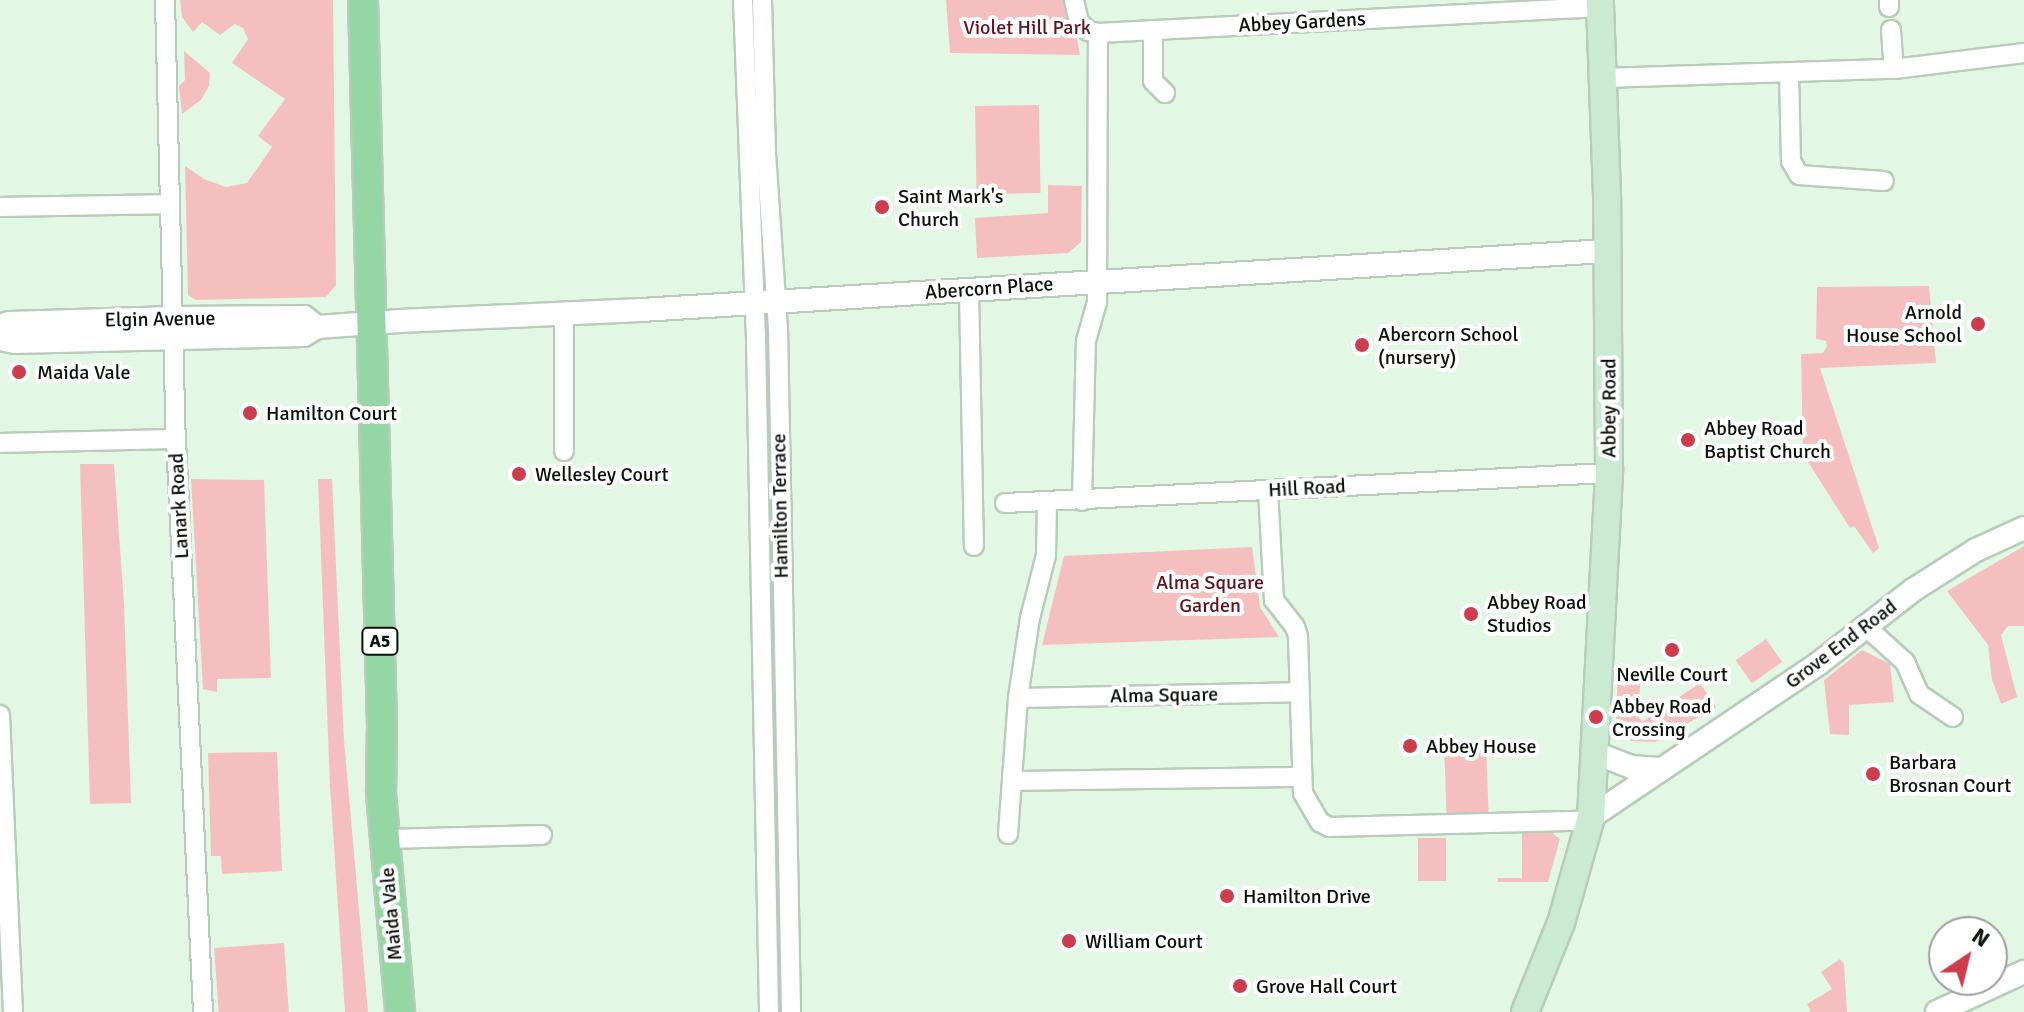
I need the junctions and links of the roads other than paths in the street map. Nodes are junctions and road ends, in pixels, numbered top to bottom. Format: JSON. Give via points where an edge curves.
{"nodes":[{"id":1,"x":165,"y":0,"type":"edge"},
{"id":2,"x":363,"y":0,"type":"edge"},
{"id":3,"x":743,"y":0,"type":"edge"},
{"id":4,"x":762,"y":0,"type":"edge"},
{"id":5,"x":1074,"y":0,"type":"edge"},
{"id":6,"x":1600,"y":4,"type":"edge"},
{"id":7,"x":1153,"y":30,"type":"junction"},
{"id":8,"x":1891,"y":30,"type":"dead end"},
{"id":9,"x":1098,"y":33,"type":"junction"},
{"id":10,"x":2024,"y":53,"type":"edge"},
{"id":11,"x":1894,"y":69,"type":"junction"},
{"id":12,"x":1789,"y":73,"type":"junction"},
{"id":13,"x":1603,"y":78,"type":"junction"},
{"id":14,"x":1165,"y":93,"type":"dead end"},
{"id":15,"x":1884,"y":181,"type":"dead end"},
{"id":16,"x":169,"y":204,"type":"junction"},
{"id":17,"x":0,"y":207,"type":"edge"},
{"id":18,"x":1607,"y":251,"type":"junction"},
{"id":19,"x":1097,"y":281,"type":"junction"},
{"id":20,"x":969,"y":291,"type":"junction"},
{"id":21,"x":766,"y":301,"type":"junction"},
{"id":22,"x":564,"y":314,"type":"junction"},
{"id":23,"x":371,"y":323,"type":"junction"},
{"id":24,"x":0,"y":326,"type":"edge"},
{"id":25,"x":176,"y":328,"type":"junction"},
{"id":26,"x":0,"y":339,"type":"edge"},
{"id":27,"x":176,"y":439,"type":"junction"},
{"id":28,"x":0,"y":443,"type":"edge"},
{"id":29,"x":564,"y":451,"type":"dead end"},
{"id":30,"x":1608,"y":473,"type":"junction"},
{"id":31,"x":1268,"y":490,"type":"junction"},
{"id":32,"x":1082,"y":501,"type":"junction"},
{"id":33,"x":1047,"y":502,"type":"junction"},
{"id":34,"x":1005,"y":503,"type":"dead end"},
{"id":35,"x":2024,"y":528,"type":"edge"},
{"id":36,"x":974,"y":546,"type":"dead end"},
{"id":37,"x":1864,"y":625,"type":"junction"},
{"id":38,"x":1299,"y":692,"type":"junction"},
{"id":39,"x":1018,"y":698,"type":"junction"},
{"id":40,"x":0,"y":715,"type":"edge"},
{"id":41,"x":1953,"y":717,"type":"dead end"},
{"id":42,"x":1595,"y":753,"type":"junction"},
{"id":43,"x":1662,"y":769,"type":"junction"},
{"id":44,"x":1301,"y":777,"type":"junction"},
{"id":45,"x":1012,"y":781,"type":"junction"},
{"id":46,"x":1591,"y":817,"type":"junction"},
{"id":47,"x":1008,"y":834,"type":"dead end"},
{"id":48,"x":542,"y":835,"type":"dead end"},
{"id":49,"x":385,"y":839,"type":"junction"},
{"id":50,"x":2024,"y":972,"type":"edge"},
{"id":51,"x":13,"y":1012,"type":"edge"},
{"id":52,"x":203,"y":1012,"type":"edge"},
{"id":53,"x":400,"y":1012,"type":"edge"},
{"id":54,"x":769,"y":1012,"type":"edge"},
{"id":55,"x":791,"y":1012,"type":"edge"},
{"id":56,"x":1525,"y":1012,"type":"edge"},
{"id":57,"x":1937,"y":1012,"type":"edge"}],
"edges":[{"from":1,"to":16,"type":"street","name":"Lanark Road"},
{"from":2,"to":23,"type":"main road","name":"Maida Vale","number":"A5"},
{"from":3,"to":21,"type":"street","name":"Hamilton Terrace"},
{"from":4,"to":21,"type":"street","name":"Hamilton Terrace"},
{"from":5,"to":9,"type":"street","via":[[1079,22]]},
{"from":6,"to":7,"type":"street","name":"Abbey Gardens"},
{"from":6,"to":13,"type":"main road","name":"Abbey Road"},
{"from":7,"to":9,"type":"street","name":"Abbey Gardens"},
{"from":7,"to":14,"type":"street","via":[[1153,81]]},
{"from":8,"to":11,"type":"street"},
{"from":9,"to":19,"type":"street"},
{"from":10,"to":11,"type":"street"},
{"from":11,"to":12,"type":"street"},
{"from":12,"to":13,"type":"street"},
{"from":12,"to":15,"type":"street","via":[[1791,161],[1799,175]]},
{"from":13,"to":18,"type":"main road","name":"Abbey Road"},
{"from":16,"to":17,"type":"street"},
{"from":16,"to":25,"type":"street","name":"Lanark Road"},
{"from":18,"to":19,"type":"street","name":"Abercorn Place"},
{"from":18,"to":30,"type":"main road","name":"Abbey Road"},
{"from":19,"to":20,"type":"street","name":"Abercorn Place"},
{"from":19,"to":32,"type":"street","via":[[1086,341]]},
{"from":20,"to":21,"type":"street","name":"Abercorn Place"},
{"from":20,"to":36,"type":"street"},
{"from":21,"to":22,"type":"street","name":"Abercorn Place"},
{"from":21,"to":54,"type":"street","name":"Hamilton Terrace"},
{"from":21,"to":55,"type":"street","name":"Hamilton Terrace"},
{"from":22,"to":23,"type":"street","name":"Abercorn Place"},
{"from":22,"to":29,"type":"street"},
{"from":23,"to":25,"type":"street","name":"Elgin Avenue","via":[[317,327],[304,317]]},
{"from":23,"to":49,"type":"main road","name":"Maida Vale","number":"A5"},
{"from":24,"to":25,"type":"street","name":"Elgin Avenue"},
{"from":25,"to":26,"type":"street","name":"Elgin Avenue"},
{"from":25,"to":27,"type":"street","name":"Lanark Road"},
{"from":27,"to":28,"type":"street"},
{"from":27,"to":52,"type":"street","name":"Lanark Road"},
{"from":30,"to":31,"type":"street","name":"Hill Road"},
{"from":30,"to":42,"type":"main road","name":"Abbey Road"},
{"from":31,"to":32,"type":"street","name":"Hill Road"},
{"from":31,"to":38,"type":"street","via":[[1273,593],[1298,636]]},
{"from":32,"to":33,"type":"street","name":"Hill Road"},
{"from":33,"to":34,"type":"street","name":"Hill Road"},
{"from":33,"to":39,"type":"street","via":[[1046,555]]},
{"from":35,"to":37,"type":"street","name":"Grove End Road","via":[[1976,550]]},
{"from":37,"to":41,"type":"street","via":[[1905,662],[1919,694]]},
{"from":37,"to":43,"type":"street","name":"Grove End Road","via":[[1818,664]]},
{"from":38,"to":39,"type":"street","name":"Alma Square"},
{"from":38,"to":44,"type":"street"},
{"from":39,"to":45,"type":"street"},
{"from":40,"to":51,"type":"street"},
{"from":42,"to":43,"type":"street","via":[[1631,767]]},
{"from":42,"to":46,"type":"main road","name":"Abbey Road"},
{"from":43,"to":46,"type":"street","name":"Grove End Road"},
{"from":44,"to":45,"type":"street"},
{"from":44,"to":46,"type":"street","via":[[1307,804],[1329,827]]},
{"from":45,"to":47,"type":"street"},
{"from":46,"to":56,"type":"main road","via":[[1569,898]]},
{"from":48,"to":49,"type":"street"},
{"from":49,"to":53,"type":"main road","name":"Maida Vale","number":"A5"},
{"from":50,"to":57,"type":"street"}]}
